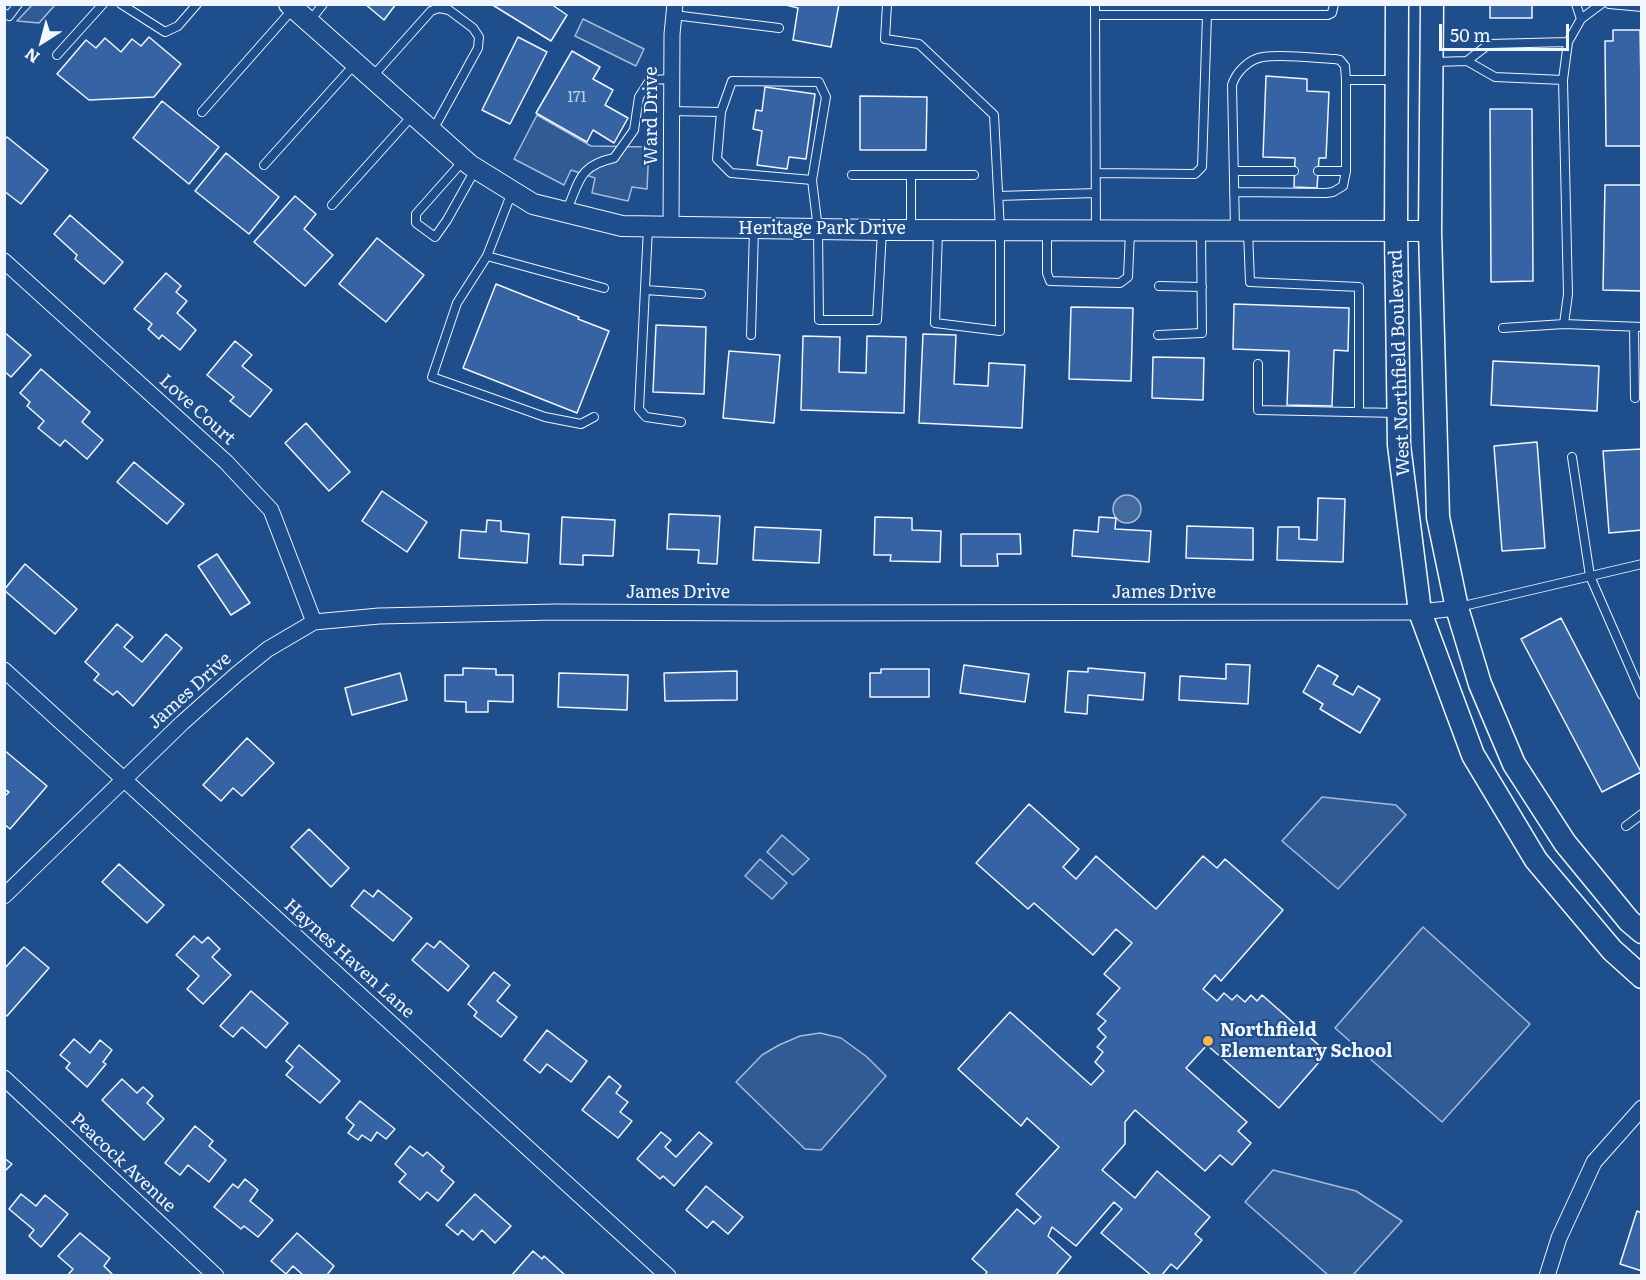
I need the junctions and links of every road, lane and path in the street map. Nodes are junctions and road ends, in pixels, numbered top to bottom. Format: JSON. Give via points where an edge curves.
{"nodes":[{"id":1,"x":103,"y":4,"type":"edge"},
{"id":2,"x":121,"y":4,"type":"edge"},
{"id":3,"x":197,"y":4,"type":"edge"},
{"id":4,"x":323,"y":4,"type":"edge"},
{"id":5,"x":887,"y":4,"type":"edge"},
{"id":6,"x":1095,"y":4,"type":"edge"},
{"id":7,"x":1334,"y":4,"type":"edge"},
{"id":8,"x":1397,"y":4,"type":"edge"},
{"id":9,"x":1432,"y":4,"type":"edge"},
{"id":10,"x":1576,"y":4,"type":"edge"},
{"id":11,"x":1601,"y":4,"type":"edge"},
{"id":12,"x":1609,"y":4,"type":"edge"},
{"id":13,"x":291,"y":7,"type":"edge"},
{"id":14,"x":1641,"y":7,"type":"edge"},
{"id":15,"x":675,"y":10,"type":"edge"},
{"id":16,"x":1095,"y":15,"type":"junction"},
{"id":17,"x":1207,"y":15,"type":"junction"},
{"id":18,"x":1581,"y":19,"type":"junction"},
{"id":19,"x":309,"y":22,"type":"junction"},
{"id":20,"x":779,"y":28,"type":"dead end"},
{"id":21,"x":1568,"y":42,"type":"junction"},
{"id":22,"x":57,"y":55,"type":"dead end"},
{"id":23,"x":1467,"y":61,"type":"junction"},
{"id":24,"x":1432,"y":62,"type":"junction"},
{"id":25,"x":355,"y":64,"type":"junction"},
{"id":26,"x":1397,"y":72,"type":"junction"},
{"id":27,"x":372,"y":78,"type":"junction"},
{"id":28,"x":671,"y":79,"type":"junction"},
{"id":29,"x":1346,"y":80,"type":"junction"},
{"id":30,"x":1563,"y":80,"type":"junction"},
{"id":31,"x":672,"y":111,"type":"junction"},
{"id":32,"x":202,"y":112,"type":"dead end"},
{"id":33,"x":722,"y":112,"type":"junction"},
{"id":34,"x":413,"y":115,"type":"junction"},
{"id":35,"x":432,"y":132,"type":"junction"},
{"id":36,"x":264,"y":165,"type":"dead end"},
{"id":37,"x":470,"y":165,"type":"junction"},
{"id":38,"x":1234,"y":171,"type":"junction"},
{"id":39,"x":1294,"y":171,"type":"dead end"},
{"id":40,"x":1318,"y":171,"type":"dead end"},
{"id":41,"x":1346,"y":171,"type":"junction"},
{"id":42,"x":1096,"y":173,"type":"junction"},
{"id":43,"x":852,"y":175,"type":"dead end"},
{"id":44,"x":911,"y":175,"type":"junction"},
{"id":45,"x":974,"y":175,"type":"dead end"},
{"id":46,"x":812,"y":180,"type":"junction"},
{"id":47,"x":512,"y":191,"type":"junction"},
{"id":48,"x":1234,"y":192,"type":"junction"},
{"id":49,"x":1096,"y":193,"type":"junction"},
{"id":50,"x":998,"y":196,"type":"junction"},
{"id":51,"x":332,"y":206,"type":"dead end"},
{"id":52,"x":566,"y":212,"type":"junction"},
{"id":53,"x":648,"y":226,"type":"junction"},
{"id":54,"x":671,"y":227,"type":"junction"},
{"id":55,"x":754,"y":229,"type":"junction"},
{"id":56,"x":818,"y":229,"type":"junction"},
{"id":57,"x":882,"y":230,"type":"junction"},
{"id":58,"x":911,"y":230,"type":"junction"},
{"id":59,"x":938,"y":230,"type":"junction"},
{"id":60,"x":1000,"y":230,"type":"junction"},
{"id":61,"x":1047,"y":230,"type":"junction"},
{"id":62,"x":1096,"y":230,"type":"junction"},
{"id":63,"x":1130,"y":230,"type":"junction"},
{"id":64,"x":1202,"y":231,"type":"junction"},
{"id":65,"x":1241,"y":231,"type":"junction"},
{"id":66,"x":1396,"y":231,"type":"junction"},
{"id":67,"x":1430,"y":231,"type":"junction"},
{"id":68,"x":487,"y":256,"type":"junction"},
{"id":69,"x":4,"y":261,"type":"edge"},
{"id":70,"x":1159,"y":286,"type":"dead end"},
{"id":71,"x":1202,"y":286,"type":"junction"},
{"id":72,"x":604,"y":288,"type":"dead end"},
{"id":73,"x":646,"y":290,"type":"junction"},
{"id":74,"x":701,"y":294,"type":"dead end"},
{"id":75,"x":1564,"y":324,"type":"junction"},
{"id":76,"x":1638,"y":327,"type":"edge"},
{"id":77,"x":1503,"y":328,"type":"dead end"},
{"id":78,"x":751,"y":334,"type":"dead end"},
{"id":79,"x":1158,"y":335,"type":"dead end"},
{"id":80,"x":1258,"y":364,"type":"dead end"},
{"id":81,"x":1635,"y":398,"type":"dead end"},
{"id":82,"x":1359,"y":412,"type":"junction"},
{"id":83,"x":1399,"y":412,"type":"junction"},
{"id":84,"x":594,"y":417,"type":"dead end"},
{"id":85,"x":681,"y":422,"type":"dead end"},
{"id":86,"x":1572,"y":457,"type":"dead end"},
{"id":87,"x":1641,"y":564,"type":"edge"},
{"id":88,"x":1590,"y":576,"type":"junction"},
{"id":89,"x":1457,"y":608,"type":"junction"},
{"id":90,"x":1420,"y":612,"type":"junction"},
{"id":91,"x":314,"y":622,"type":"junction"},
{"id":92,"x":4,"y":670,"type":"edge"},
{"id":93,"x":1641,"y":695,"type":"edge"},
{"id":94,"x":123,"y":780,"type":"junction"},
{"id":95,"x":1641,"y":814,"type":"edge"},
{"id":96,"x":1626,"y":826,"type":"dead end"},
{"id":97,"x":4,"y":896,"type":"edge"},
{"id":98,"x":1641,"y":932,"type":"edge"},
{"id":99,"x":1641,"y":977,"type":"edge"},
{"id":100,"x":4,"y":1078,"type":"edge"},
{"id":101,"x":1641,"y":1108,"type":"edge"},
{"id":102,"x":216,"y":1275,"type":"edge"},
{"id":103,"x":668,"y":1275,"type":"edge"},
{"id":104,"x":1547,"y":1275,"type":"edge"}],
"edges":[{"from":1,"to":22,"type":"lane"},
{"from":2,"to":3,"type":"lane","via":[[165,32],[178,26]]},
{"from":4,"to":19,"type":"lane"},
{"from":5,"to":50,"type":"lane","via":[[885,39],[920,44],[994,115]]},
{"from":6,"to":16,"type":"lane"},
{"from":7,"to":17,"type":"lane","via":[[1328,15]]},
{"from":8,"to":26,"type":"main road","name":"West Northfield Boulevard"},
{"from":9,"to":24,"type":"main road","name":"West Northfield Boulevard"},
{"from":10,"to":18,"type":"lane"},
{"from":11,"to":18,"type":"lane"},
{"from":12,"to":14,"type":"lane"},
{"from":13,"to":19,"type":"street","name":"Heritage Park Drive"},
{"from":13,"to":32,"type":"lane"},
{"from":15,"to":20,"type":"lane"},
{"from":15,"to":28,"type":"street","name":"Ward Drive"},
{"from":16,"to":17,"type":"lane"},
{"from":16,"to":42,"type":"lane"},
{"from":17,"to":42,"type":"lane","via":[[1202,167],[1195,174]]},
{"from":18,"to":21,"type":"lane"},
{"from":19,"to":25,"type":"street","name":"Heritage Park Drive"},
{"from":21,"to":23,"type":"lane","via":[[1489,44]]},
{"from":21,"to":30,"type":"lane"},
{"from":23,"to":24,"type":"lane"},
{"from":23,"to":30,"type":"lane","via":[[1495,76]]},
{"from":24,"to":26,"type":"main road"},
{"from":24,"to":67,"type":"main road","name":"West Northfield Boulevard"},
{"from":25,"to":27,"type":"street","name":"Heritage Park Drive"},
{"from":25,"to":36,"type":"lane"},
{"from":26,"to":29,"type":"lane"},
{"from":26,"to":66,"type":"main road","name":"West Northfield Boulevard"},
{"from":27,"to":34,"type":"street","name":"Heritage Park Drive"},
{"from":27,"to":35,"type":"lane","via":[[430,12],[439,8],[449,10],[473,28],[478,48]]},
{"from":28,"to":31,"type":"street","name":"Ward Drive"},
{"from":28,"to":52,"type":"lane","via":[[650,80],[639,98],[634,130],[615,158],[584,172]]},
{"from":29,"to":38,"type":"lane","via":[[1345,66],[1335,59],[1263,57],[1251,62],[1232,85]]},
{"from":29,"to":41,"type":"lane"},
{"from":30,"to":75,"type":"lane","via":[[1568,294]]},
{"from":31,"to":33,"type":"lane"},
{"from":31,"to":54,"type":"street","name":"Ward Drive"},
{"from":33,"to":46,"type":"lane","via":[[717,159],[731,173]]},
{"from":33,"to":46,"type":"lane","via":[[732,81],[819,82],[826,97]]},
{"from":34,"to":35,"type":"street","name":"Heritage Park Drive"},
{"from":34,"to":51,"type":"lane"},
{"from":35,"to":37,"type":"street","name":"Heritage Park Drive"},
{"from":37,"to":37,"type":"lane","via":[[447,220],[435,237],[416,223],[416,214]]},
{"from":37,"to":47,"type":"street","name":"Heritage Park Drive"},
{"from":38,"to":39,"type":"lane"},
{"from":38,"to":48,"type":"lane"},
{"from":40,"to":41,"type":"lane"},
{"from":41,"to":48,"type":"lane","via":[[1343,186],[1333,192]]},
{"from":42,"to":49,"type":"lane"},
{"from":43,"to":44,"type":"lane"},
{"from":44,"to":45,"type":"lane"},
{"from":44,"to":58,"type":"lane"},
{"from":46,"to":56,"type":"lane"},
{"from":47,"to":52,"type":"street","name":"Heritage Park Drive","via":[[533,204]]},
{"from":47,"to":68,"type":"lane"},
{"from":48,"to":65,"type":"lane"},
{"from":49,"to":50,"type":"lane"},
{"from":49,"to":62,"type":"lane"},
{"from":50,"to":60,"type":"lane"},
{"from":52,"to":53,"type":"street","name":"Heritage Park Drive","via":[[622,226]]},
{"from":53,"to":54,"type":"street","name":"Heritage Park Drive"},
{"from":53,"to":73,"type":"lane"},
{"from":54,"to":55,"type":"street","name":"Heritage Park Drive"},
{"from":55,"to":56,"type":"street","name":"Heritage Park Drive"},
{"from":55,"to":78,"type":"lane"},
{"from":56,"to":57,"type":"street","name":"Heritage Park Drive"},
{"from":56,"to":57,"type":"lane","via":[[819,320],[877,320]]},
{"from":57,"to":58,"type":"street","name":"Heritage Park Drive"},
{"from":58,"to":59,"type":"street","name":"Heritage Park Drive"},
{"from":59,"to":60,"type":"street","name":"Heritage Park Drive"},
{"from":59,"to":60,"type":"lane","via":[[935,323],[1000,332]]},
{"from":60,"to":61,"type":"street","name":"Heritage Park Drive"},
{"from":61,"to":62,"type":"street","name":"Heritage Park Drive"},
{"from":61,"to":63,"type":"lane","via":[[1050,281],[1120,283],[1128,277]]},
{"from":62,"to":63,"type":"street","name":"Heritage Park Drive"},
{"from":63,"to":64,"type":"street","name":"Heritage Park Drive"},
{"from":64,"to":65,"type":"street","name":"Heritage Park Drive"},
{"from":64,"to":71,"type":"lane"},
{"from":65,"to":66,"type":"street","name":"Heritage Park Drive"},
{"from":65,"to":82,"type":"lane","via":[[1250,282],[1359,287]]},
{"from":66,"to":67,"type":"street","name":"Heritage Park Drive"},
{"from":66,"to":83,"type":"main road","name":"West Northfield Boulevard"},
{"from":67,"to":89,"type":"main road","name":"West Northfield Boulevard","via":[[1438,517]]},
{"from":68,"to":72,"type":"lane"},
{"from":68,"to":84,"type":"lane","via":[[457,303],[432,377],[545,417],[581,424]]},
{"from":69,"to":91,"type":"street","name":"Love Court","via":[[226,462],[271,510]]},
{"from":70,"to":71,"type":"lane"},
{"from":71,"to":79,"type":"lane","via":[[1202,333]]},
{"from":73,"to":74,"type":"lane"},
{"from":73,"to":85,"type":"lane","via":[[639,409],[646,417]]},
{"from":75,"to":76,"type":"lane"},
{"from":75,"to":77,"type":"lane"},
{"from":76,"to":81,"type":"lane"},
{"from":80,"to":82,"type":"lane","via":[[1258,410]]},
{"from":82,"to":83,"type":"lane"},
{"from":83,"to":90,"type":"main road","name":"West Northfield Boulevard","via":[[1399,445]]},
{"from":86,"to":88,"type":"lane"},
{"from":87,"to":88,"type":"lane"},
{"from":88,"to":89,"type":"lane"},
{"from":88,"to":93,"type":"lane"},
{"from":89,"to":90,"type":"street","name":"James Drive"},
{"from":89,"to":98,"type":"main road","name":"West Northfield Boulevard","via":[[1480,684],[1514,764],[1565,843]]},
{"from":90,"to":91,"type":"street","name":"James Drive","via":[[556,612],[380,616]]},
{"from":90,"to":99,"type":"main road","name":"West Northfield Boulevard","via":[[1473,755],[1536,860],[1612,950]]},
{"from":91,"to":94,"type":"street","name":"James Drive","via":[[268,649],[237,674]]},
{"from":92,"to":94,"type":"street","name":"Haynes Haven Lane"},
{"from":94,"to":97,"type":"street","name":"James Drive"},
{"from":94,"to":103,"type":"street","name":"Haynes Haven Lane"},
{"from":95,"to":96,"type":"lane"},
{"from":100,"to":102,"type":"street","name":"Peacock Avenue"},
{"from":101,"to":104,"type":"street","via":[[1594,1161],[1558,1238]]}]}
